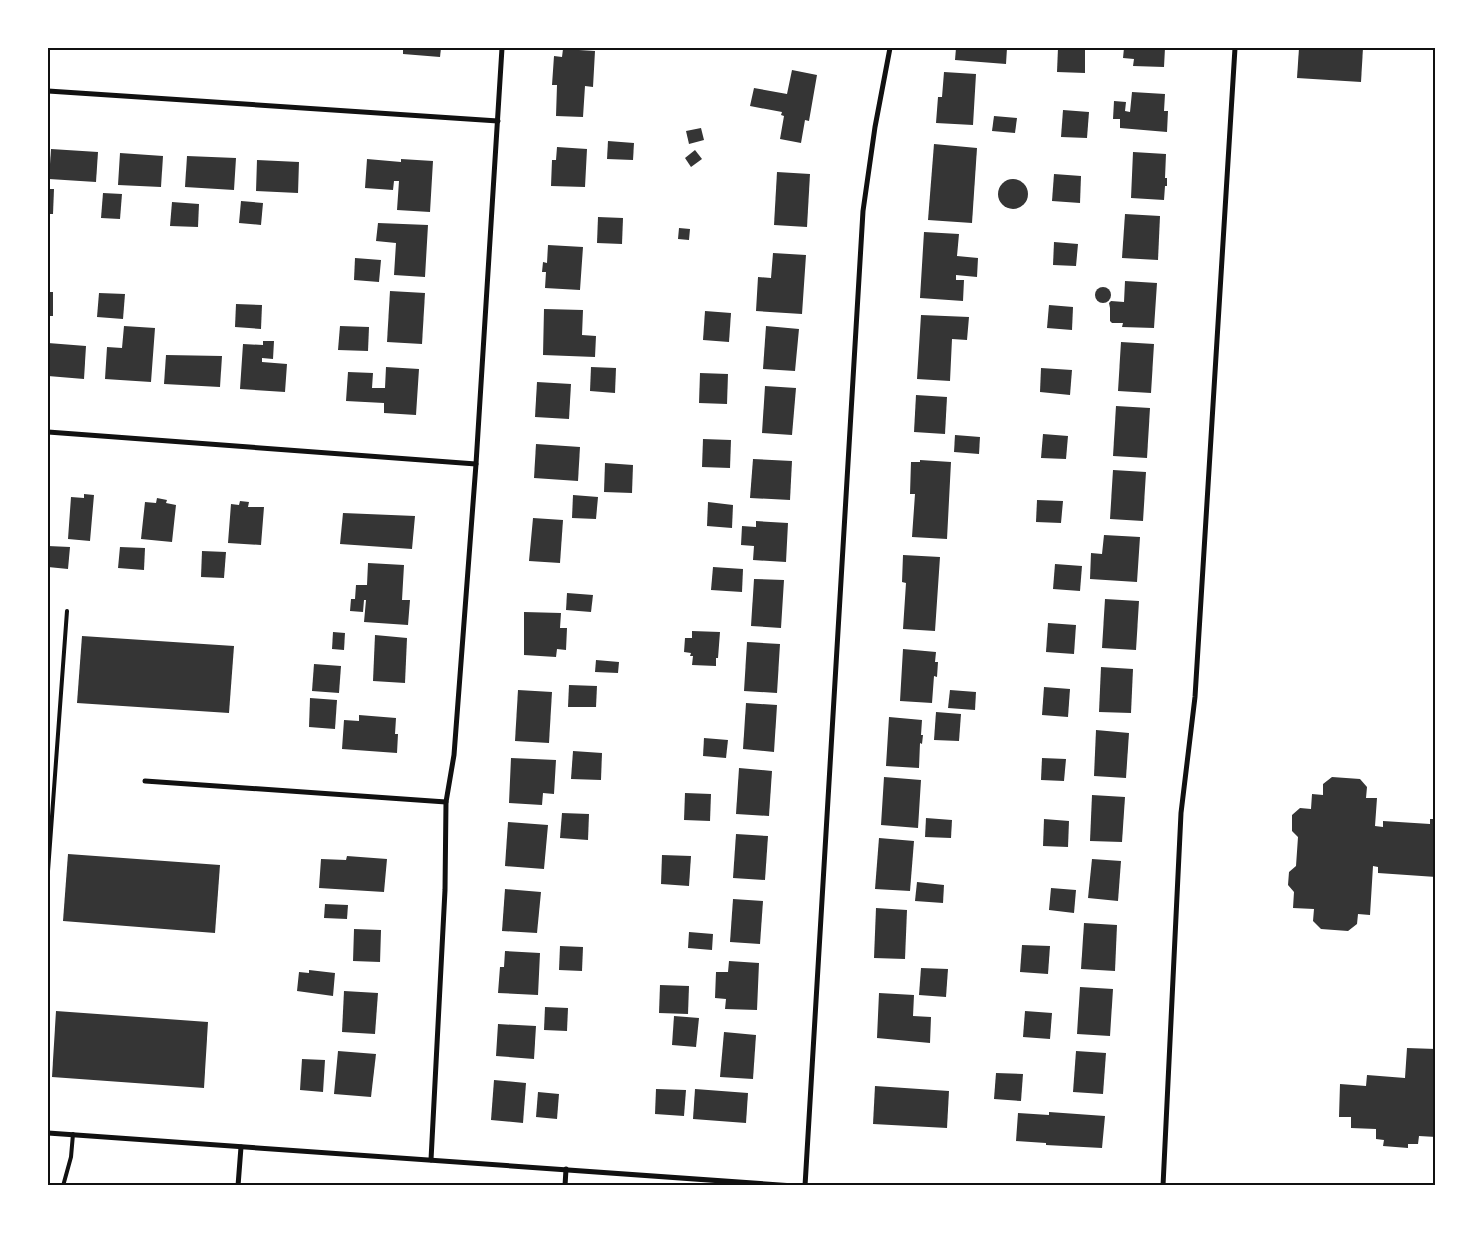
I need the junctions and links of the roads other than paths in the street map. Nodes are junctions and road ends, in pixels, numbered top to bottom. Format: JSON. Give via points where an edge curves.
{"nodes":[{"id":1,"x":502,"y":48,"type":"edge"},
{"id":2,"x":890,"y":48,"type":"edge"},
{"id":3,"x":1235,"y":48,"type":"edge"},
{"id":4,"x":48,"y":91,"type":"edge"},
{"id":5,"x":498,"y":121,"type":"junction"},
{"id":6,"x":48,"y":432,"type":"edge"},
{"id":7,"x":476,"y":464,"type":"junction"},
{"id":8,"x":67,"y":612,"type":"dead end"},
{"id":9,"x":145,"y":781,"type":"dead end"},
{"id":10,"x":446,"y":802,"type":"junction"},
{"id":11,"x":48,"y":871,"type":"edge"},
{"id":12,"x":48,"y":1132,"type":"edge"},
{"id":13,"x":73,"y":1134,"type":"junction"},
{"id":14,"x":241,"y":1147,"type":"junction"},
{"id":15,"x":431,"y":1160,"type":"junction"},
{"id":16,"x":566,"y":1169,"type":"junction"},
{"id":17,"x":63,"y":1186,"type":"edge"},
{"id":18,"x":238,"y":1186,"type":"edge"},
{"id":19,"x":565,"y":1186,"type":"edge"},
{"id":20,"x":794,"y":1186,"type":"edge"},
{"id":21,"x":805,"y":1186,"type":"edge"},
{"id":22,"x":1163,"y":1186,"type":"edge"}],
"edges":[{"from":1,"to":5,"type":"street"},
{"from":2,"to":21,"type":"street","via":[[863,211]]},
{"from":3,"to":22,"type":"street","via":[[1195,697],[1181,813]]},
{"from":4,"to":5,"type":"street"},
{"from":5,"to":7,"type":"street"},
{"from":6,"to":7,"type":"street"},
{"from":7,"to":10,"type":"street","via":[[454,755]]},
{"from":8,"to":11,"type":"lane"},
{"from":9,"to":10,"type":"street"},
{"from":10,"to":15,"type":"street","via":[[445,890]]},
{"from":12,"to":13,"type":"street"},
{"from":13,"to":14,"type":"street"},
{"from":13,"to":17,"type":"lane"},
{"from":14,"to":15,"type":"street"},
{"from":14,"to":18,"type":"street"},
{"from":15,"to":16,"type":"street"},
{"from":16,"to":19,"type":"street"},
{"from":16,"to":20,"type":"street"}]}
